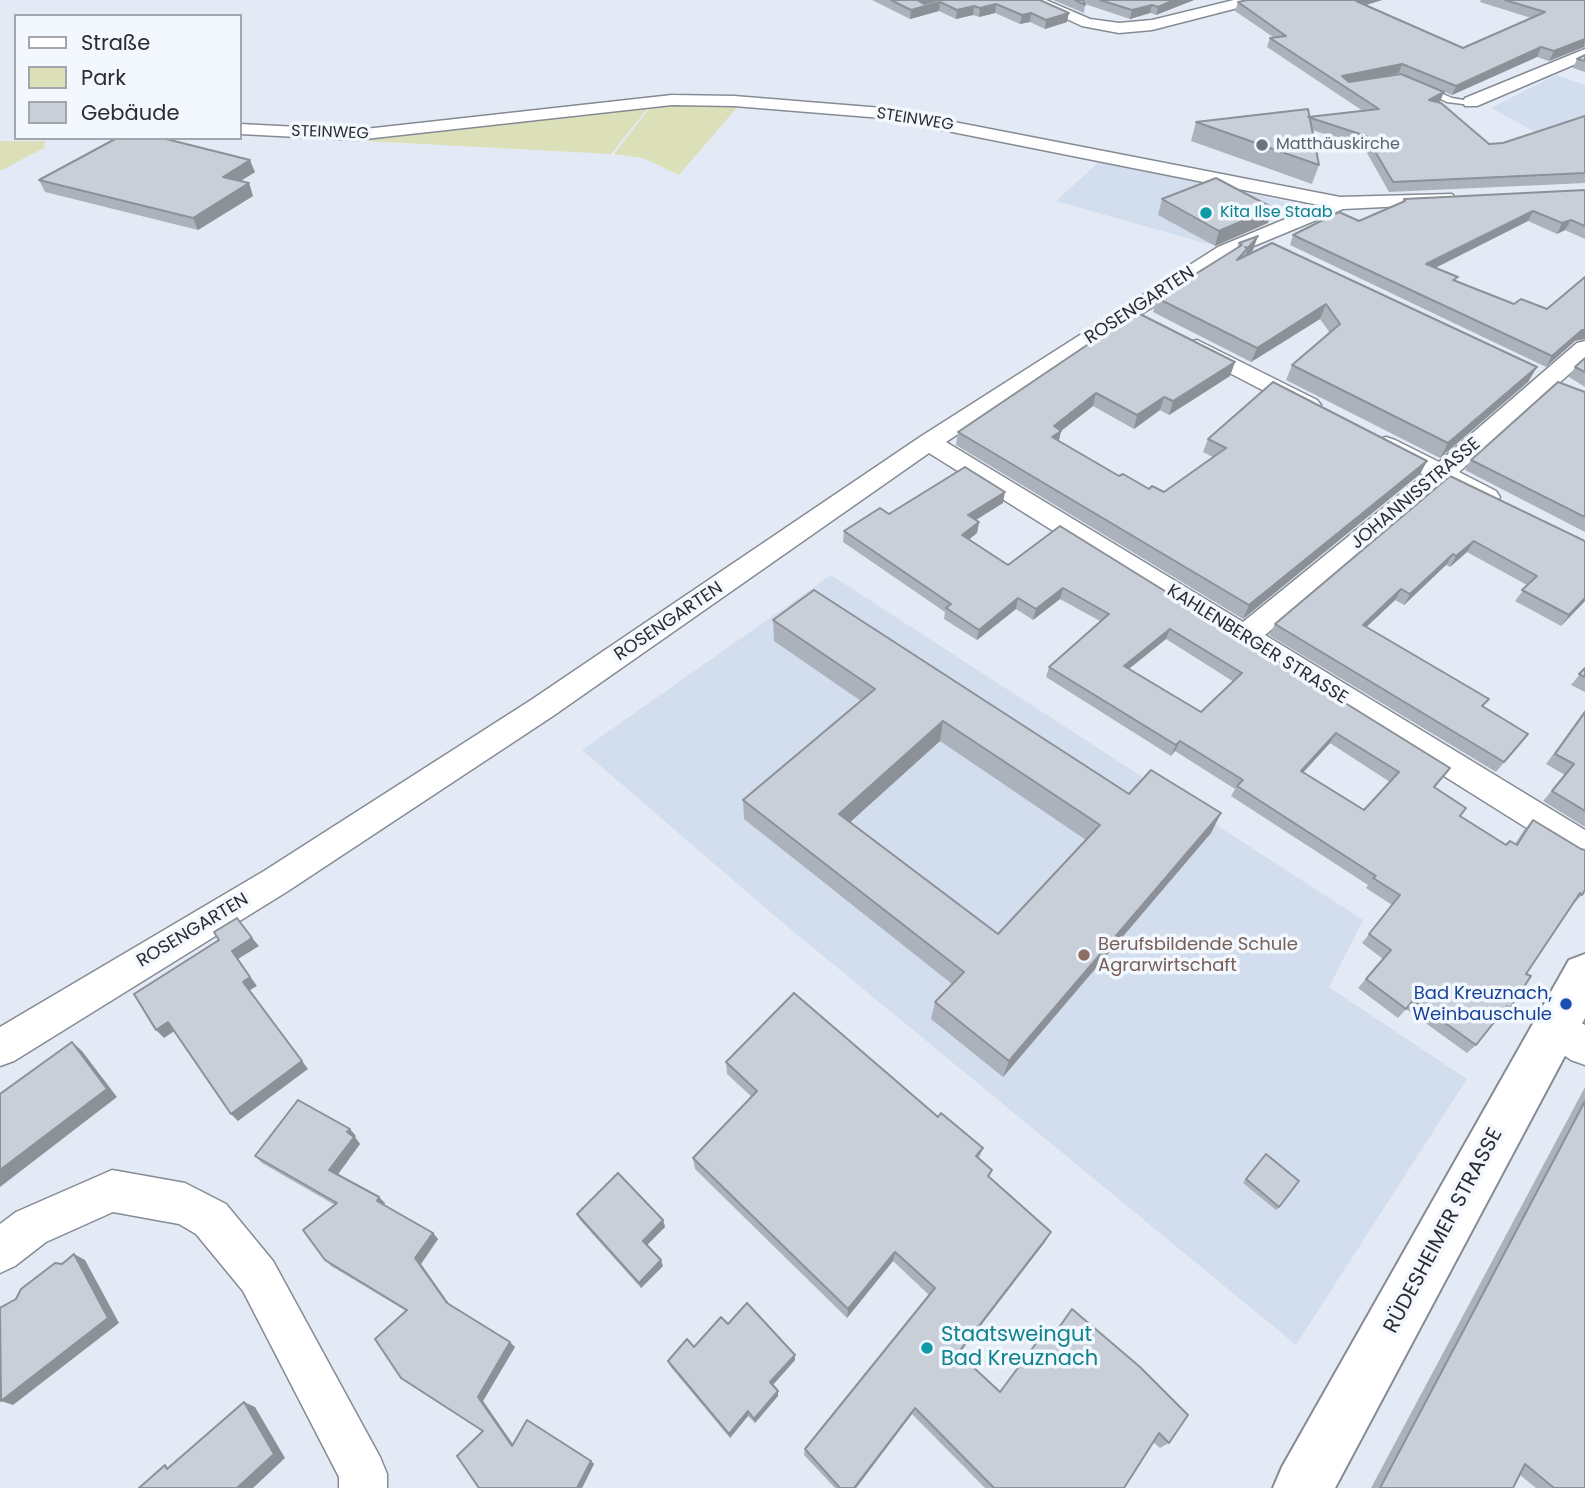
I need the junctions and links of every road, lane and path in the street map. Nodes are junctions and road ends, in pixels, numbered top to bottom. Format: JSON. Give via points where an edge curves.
{"nodes":[{"id":1,"x":1033,"y":0,"type":"edge"},
{"id":2,"x":1252,"y":0,"type":"edge"},
{"id":3,"x":1585,"y":54,"type":"edge"},
{"id":4,"x":1419,"y":85,"type":"edge"},
{"id":5,"x":1471,"y":102,"type":"joint"},
{"id":6,"x":242,"y":129,"type":"edge"},
{"id":7,"x":1462,"y":198,"type":"edge"},
{"id":8,"x":1340,"y":203,"type":"junction"},
{"id":9,"x":1251,"y":238,"type":"junction"},
{"id":10,"x":1275,"y":250,"type":"edge"},
{"id":11,"x":1178,"y":337,"type":"edge"},
{"id":12,"x":1585,"y":348,"type":"edge"},
{"id":13,"x":1525,"y":369,"type":"edge"},
{"id":14,"x":1550,"y":381,"type":"junction"},
{"id":15,"x":1573,"y":392,"type":"edge"},
{"id":16,"x":1334,"y":418,"type":"edge"},
{"id":17,"x":1370,"y":436,"type":"edge"},
{"id":18,"x":929,"y":442,"type":"junction"},
{"id":19,"x":1441,"y":474,"type":"junction"},
{"id":20,"x":1513,"y":510,"type":"edge"},
{"id":21,"x":1244,"y":637,"type":"junction"},
{"id":22,"x":1585,"y":847,"type":"edge"},
{"id":23,"x":1585,"y":974,"type":"edge"},
{"id":24,"x":1570,"y":1037,"type":"edge"},
{"id":25,"x":0,"y":1048,"type":"edge"},
{"id":26,"x":0,"y":1251,"type":"edge"},
{"id":27,"x":363,"y":1488,"type":"edge"},
{"id":28,"x":1303,"y":1488,"type":"edge"}],
"edges":[{"from":1,"to":2,"type":"street","via":[[1087,23],[1119,28]]},
{"from":3,"to":5,"type":"street"},
{"from":4,"to":5,"type":"lane","via":[[1450,100]]},
{"from":6,"to":8,"type":"street","name":"STEINWEG","via":[[356,135],[672,100],[748,102],[933,122]]},
{"from":7,"to":8,"type":"street","name":"STEINWEG"},
{"from":8,"to":9,"type":"street","name":"ROSENGARTEN"},
{"from":9,"to":10,"type":"street"},
{"from":9,"to":18,"type":"street","name":"ROSENGARTEN","via":[[1225,251],[1142,318]]},
{"from":11,"to":16,"type":"street"},
{"from":12,"to":14,"type":"street","name":"JOHANNISSTRASSE"},
{"from":13,"to":14,"type":"street"},
{"from":14,"to":15,"type":"street"},
{"from":14,"to":19,"type":"street","name":"JOHANNISSTRASSE"},
{"from":17,"to":19,"type":"street"},
{"from":18,"to":21,"type":"street","name":"KAHLENBERGER STRASSE"},
{"from":18,"to":25,"type":"street","name":"ROSENGARTEN","via":[[507,731],[276,881]]},
{"from":19,"to":20,"type":"street"},
{"from":19,"to":21,"type":"street","name":"JOHANNISSTRASSE"},
{"from":21,"to":22,"type":"street","name":"KAHLENBERGER STRASSE"},
{"from":23,"to":24,"type":"street","name":"RÜDESHEIMER STRASSE"},
{"from":24,"to":28,"type":"street","name":"RÜDESHEIMER STRASSE"},
{"from":26,"to":27,"type":"street","via":[[31,1227],[112,1191],[185,1204],[211,1219],[258,1276],[363,1475]]}]}
